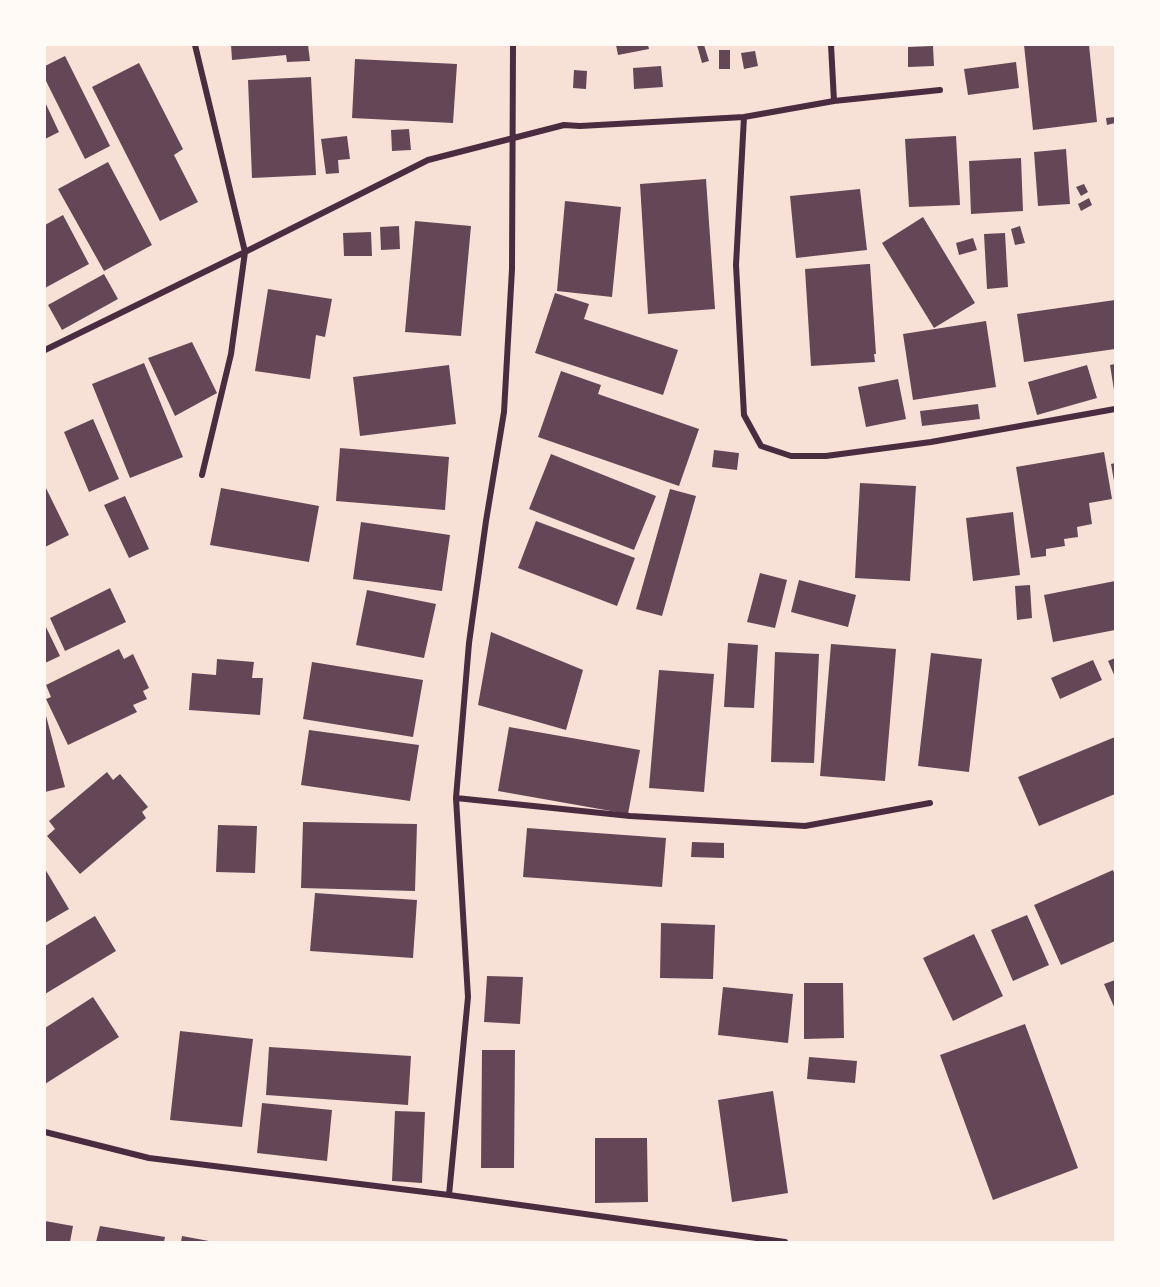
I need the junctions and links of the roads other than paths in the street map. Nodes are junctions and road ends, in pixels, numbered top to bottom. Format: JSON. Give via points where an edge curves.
{"nodes":[{"id":1,"x":195,"y":45,"type":"edge"},
{"id":2,"x":513,"y":45,"type":"edge"},
{"id":3,"x":831,"y":45,"type":"edge"},
{"id":4,"x":940,"y":90,"type":"dead end"},
{"id":5,"x":834,"y":101,"type":"junction"},
{"id":6,"x":744,"y":117,"type":"junction"},
{"id":7,"x":512,"y":138,"type":"junction"},
{"id":8,"x":245,"y":252,"type":"junction"},
{"id":9,"x":45,"y":350,"type":"edge"},
{"id":10,"x":1115,"y":409,"type":"edge"},
{"id":11,"x":202,"y":475,"type":"dead end"},
{"id":12,"x":456,"y":798,"type":"junction"},
{"id":13,"x":930,"y":803,"type":"dead end"},
{"id":14,"x":45,"y":1132,"type":"edge"},
{"id":15,"x":449,"y":1195,"type":"junction"},
{"id":16,"x":785,"y":1242,"type":"edge"}],
"edges":[{"from":1,"to":8,"type":"street"},
{"from":2,"to":7,"type":"street"},
{"from":3,"to":5,"type":"street"},
{"from":4,"to":5,"type":"street"},
{"from":5,"to":6,"type":"street"},
{"from":6,"to":7,"type":"street","via":[[564,125]]},
{"from":6,"to":10,"type":"street","via":[[736,265],[744,415],[761,446],[791,456],[826,456],[931,442]]},
{"from":7,"to":8,"type":"street","via":[[428,160]]},
{"from":7,"to":12,"type":"street","via":[[512,268],[504,412],[469,643]]},
{"from":8,"to":9,"type":"street"},
{"from":8,"to":11,"type":"street","via":[[231,354]]},
{"from":12,"to":13,"type":"street","via":[[630,816],[805,826]]},
{"from":12,"to":15,"type":"street","via":[[468,997]]},
{"from":14,"to":15,"type":"street","via":[[149,1158]]},
{"from":15,"to":16,"type":"street"}]}
